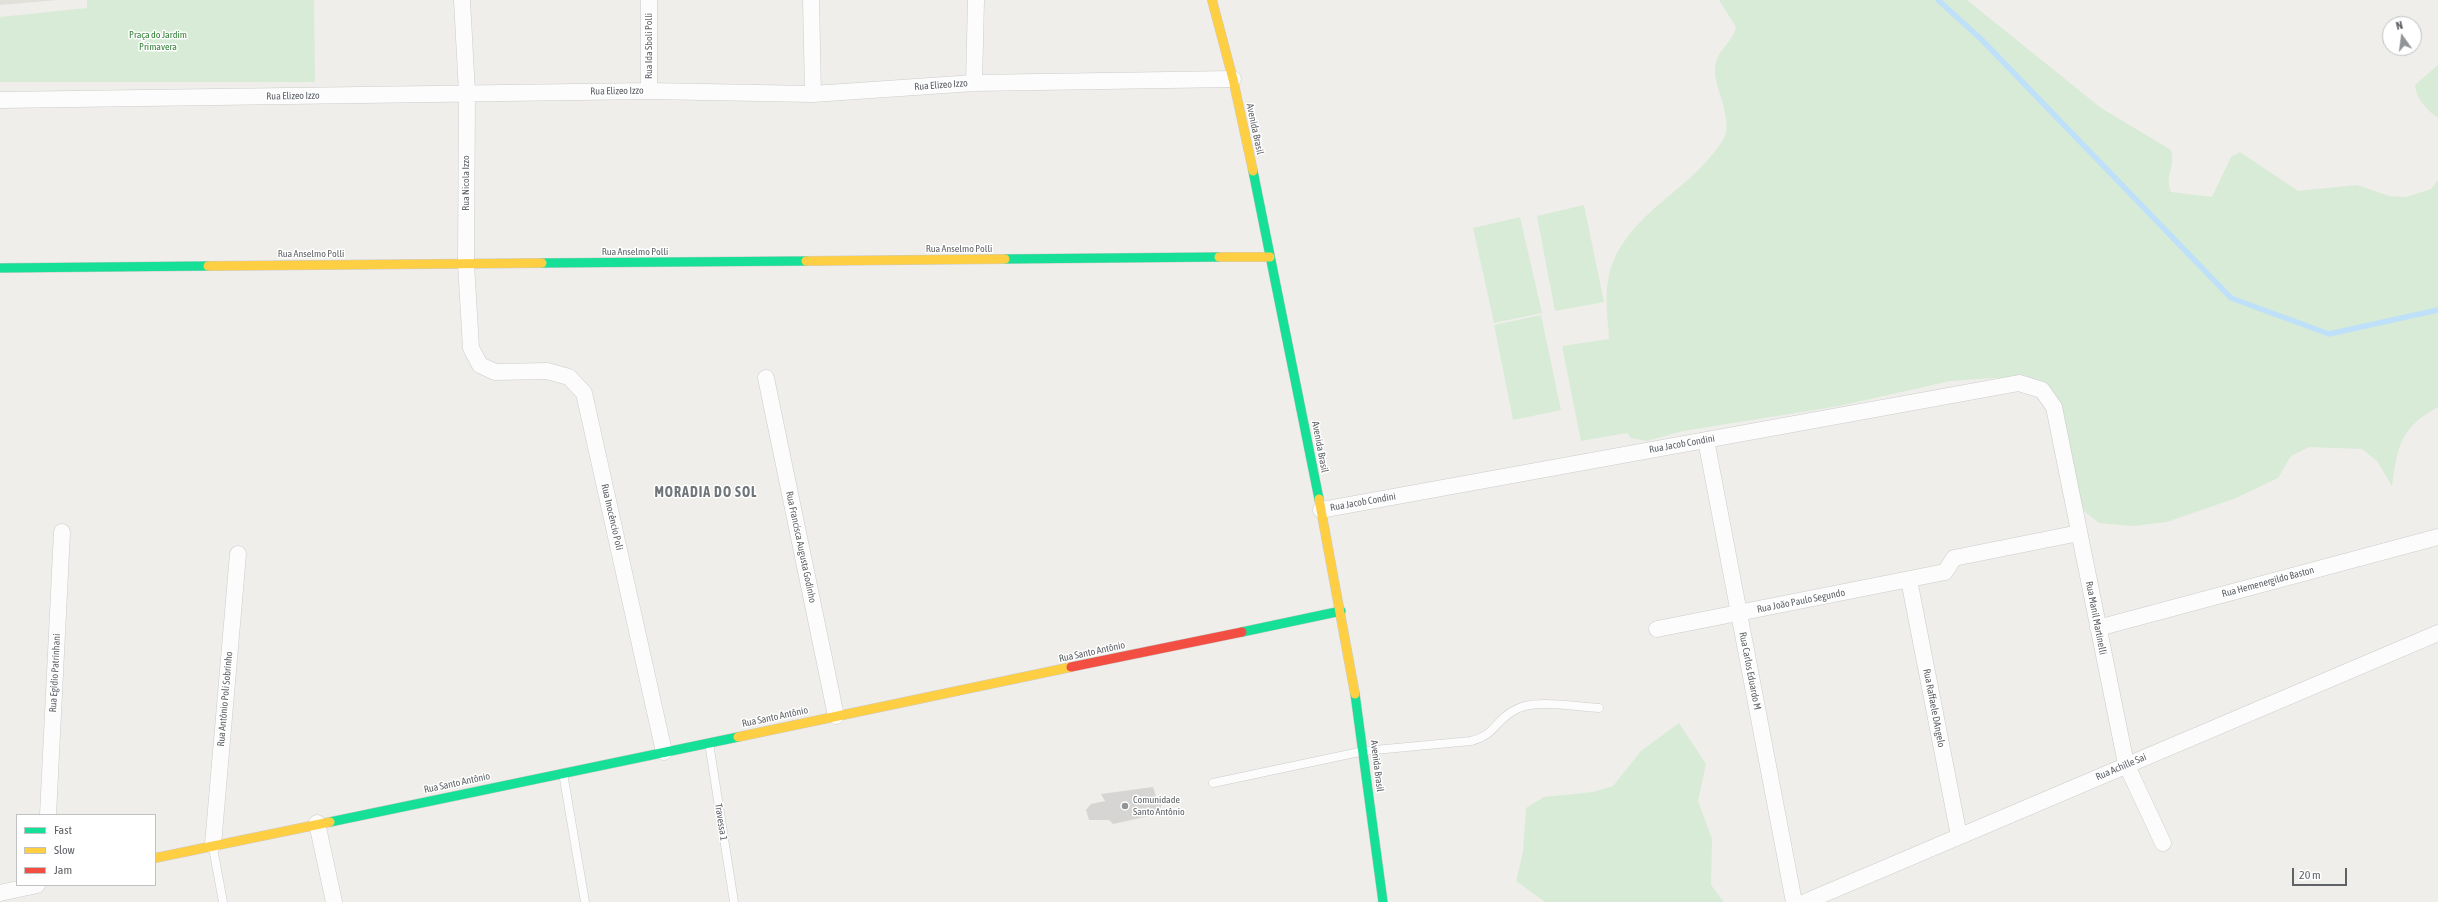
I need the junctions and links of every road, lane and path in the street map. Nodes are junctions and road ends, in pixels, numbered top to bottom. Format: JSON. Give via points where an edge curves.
{"nodes":[{"id":1,"x":462,"y":0,"type":"edge"},
{"id":2,"x":649,"y":0,"type":"edge"},
{"id":3,"x":811,"y":0,"type":"edge"},
{"id":4,"x":976,"y":0,"type":"edge"},
{"id":5,"x":1212,"y":0,"type":"edge"},
{"id":6,"x":1233,"y":79,"type":"junction"},
{"id":7,"x":974,"y":83,"type":"junction"},
{"id":8,"x":649,"y":91,"type":"junction"},
{"id":9,"x":467,"y":93,"type":"junction"},
{"id":10,"x":813,"y":94,"type":"junction"},
{"id":11,"x":0,"y":100,"type":"edge"},
{"id":12,"x":1270,"y":257,"type":"junction"},
{"id":13,"x":466,"y":264,"type":"junction"},
{"id":14,"x":0,"y":268,"type":"edge"},
{"id":15,"x":480,"y":365,"type":"joint"},
{"id":16,"x":766,"y":378,"type":"dead end"},
{"id":17,"x":2042,"y":390,"type":"joint"},
{"id":18,"x":1706,"y":440,"type":"junction"},
{"id":19,"x":1321,"y":510,"type":"junction"},
{"id":20,"x":62,"y":532,"type":"dead end"},
{"id":21,"x":2079,"y":533,"type":"junction"},
{"id":22,"x":2438,"y":537,"type":"edge"},
{"id":23,"x":238,"y":554,"type":"dead end"},
{"id":24,"x":1909,"y":580,"type":"junction"},
{"id":25,"x":1341,"y":611,"type":"junction"},
{"id":26,"x":1739,"y":614,"type":"junction"},
{"id":27,"x":2098,"y":628,"type":"junction"},
{"id":28,"x":1657,"y":630,"type":"dead end"},
{"id":29,"x":2438,"y":633,"type":"edge"},
{"id":30,"x":1599,"y":708,"type":"dead end"},
{"id":31,"x":836,"y":716,"type":"junction"},
{"id":32,"x":709,"y":742,"type":"junction"},
{"id":33,"x":1364,"y":751,"type":"junction"},
{"id":34,"x":664,"y":752,"type":"junction"},
{"id":35,"x":2126,"y":764,"type":"junction"},
{"id":36,"x":563,"y":772,"type":"junction"},
{"id":37,"x":1213,"y":783,"type":"dead end"},
{"id":38,"x":48,"y":814,"type":"edge"},
{"id":39,"x":317,"y":823,"type":"junction"},
{"id":40,"x":1959,"y":836,"type":"junction"},
{"id":41,"x":2163,"y":843,"type":"dead end"},
{"id":42,"x":213,"y":845,"type":"junction"},
{"id":43,"x":156,"y":858,"type":"edge"},
{"id":44,"x":33,"y":886,"type":"edge"},
{"id":45,"x":3,"y":896,"type":"edge"},
{"id":46,"x":223,"y":902,"type":"edge"},
{"id":47,"x":334,"y":902,"type":"edge"},
{"id":48,"x":585,"y":902,"type":"edge"},
{"id":49,"x":734,"y":902,"type":"edge"},
{"id":50,"x":1382,"y":902,"type":"edge"},
{"id":51,"x":1794,"y":902,"type":"edge"},
{"id":52,"x":1805,"y":902,"type":"edge"}],
"edges":[{"from":1,"to":9,"type":"street","name":"Rua Nicola Izzo"},
{"from":2,"to":8,"type":"street","name":"Rua Ida Sboli Polli"},
{"from":3,"to":10,"type":"street"},
{"from":4,"to":7,"type":"street"},
{"from":5,"to":6,"type":"street","name":"Avenida Brasil"},
{"from":6,"to":7,"type":"street","name":"Rua Elizeo Izzo"},
{"from":6,"to":12,"type":"street","name":"Avenida Brasil"},
{"from":7,"to":10,"type":"street","name":"Rua Elizeo Izzo"},
{"from":8,"to":9,"type":"street","name":"Rua Elizeo Izzo"},
{"from":8,"to":10,"type":"street","name":"Rua Elizeo Izzo"},
{"from":9,"to":11,"type":"street","name":"Rua Elizeo Izzo"},
{"from":9,"to":13,"type":"street","name":"Rua Nicola Izzo"},
{"from":12,"to":13,"type":"street","name":"Rua Anselmo Polli"},
{"from":12,"to":19,"type":"street","name":"Avenida Brasil"},
{"from":13,"to":14,"type":"street","name":"Rua Anselmo Polli"},
{"from":13,"to":15,"type":"street","name":"Rua Nicola Izzo","via":[[471,348]]},
{"from":15,"to":34,"type":"street","name":"Rua Inocêncio Poli","via":[[495,372],[547,371],[562,375],[569,377],[584,393]]},
{"from":16,"to":31,"type":"street","name":"Rua Francisca Augusta Godinho"},
{"from":17,"to":18,"type":"street","name":"Rua Jacob Condini","via":[[2019,383]]},
{"from":17,"to":21,"type":"street","name":"Rua Manil Martinelli","via":[[2054,407]]},
{"from":18,"to":19,"type":"street","name":"Rua Jacob Condini"},
{"from":18,"to":26,"type":"street","name":"Rua Carlos Eduardo M"},
{"from":19,"to":25,"type":"street","name":"Avenida Brasil"},
{"from":20,"to":38,"type":"street","name":"Rua Egídio Patrinhani"},
{"from":21,"to":24,"type":"street","name":"Rua João Paulo Segundo","via":[[1954,558],[1945,572]]},
{"from":21,"to":27,"type":"street","name":"Rua Manil Martinelli"},
{"from":22,"to":27,"type":"street","name":"Rua Hemenergildo Baston"},
{"from":23,"to":42,"type":"street","name":"Rua Antônio Poli Sobrinho"},
{"from":24,"to":26,"type":"street","name":"Rua João Paulo Segundo"},
{"from":24,"to":40,"type":"street","name":"Rua Raffaele DAngelo"},
{"from":25,"to":31,"type":"street","name":"Rua Santo Antônio"},
{"from":25,"to":33,"type":"street","name":"Avenida Brasil"},
{"from":26,"to":28,"type":"street","name":"Rua João Paulo Segundo"},
{"from":26,"to":51,"type":"street","name":"Rua Carlos Eduardo M"},
{"from":27,"to":35,"type":"street","name":"Rua Manil Martinelli"},
{"from":29,"to":35,"type":"street","name":"Rua Achille Sai"},
{"from":30,"to":33,"type":"lane","via":[[1532,704],[1513,710],[1484,738]]},
{"from":31,"to":32,"type":"street","name":"Rua Santo Antônio"},
{"from":32,"to":34,"type":"street","name":"Rua Santo Antônio"},
{"from":32,"to":49,"type":"lane","name":"Travessa 1"},
{"from":33,"to":37,"type":"lane"},
{"from":33,"to":50,"type":"street","name":"Avenida Brasil"},
{"from":34,"to":36,"type":"street","name":"Rua Santo Antônio"},
{"from":35,"to":40,"type":"street","name":"Rua Achille Sai"},
{"from":35,"to":41,"type":"street","name":"Rua Manil Martinelli"},
{"from":36,"to":39,"type":"street","name":"Rua Santo Antônio"},
{"from":36,"to":48,"type":"lane"},
{"from":39,"to":42,"type":"street","name":"Rua Santo Antônio"},
{"from":39,"to":47,"type":"street"},
{"from":40,"to":52,"type":"street","name":"Rua Achille Sai"},
{"from":42,"to":43,"type":"street","name":"Rua Santo Antônio"},
{"from":42,"to":46,"type":"lane"},
{"from":44,"to":45,"type":"street"}]}
